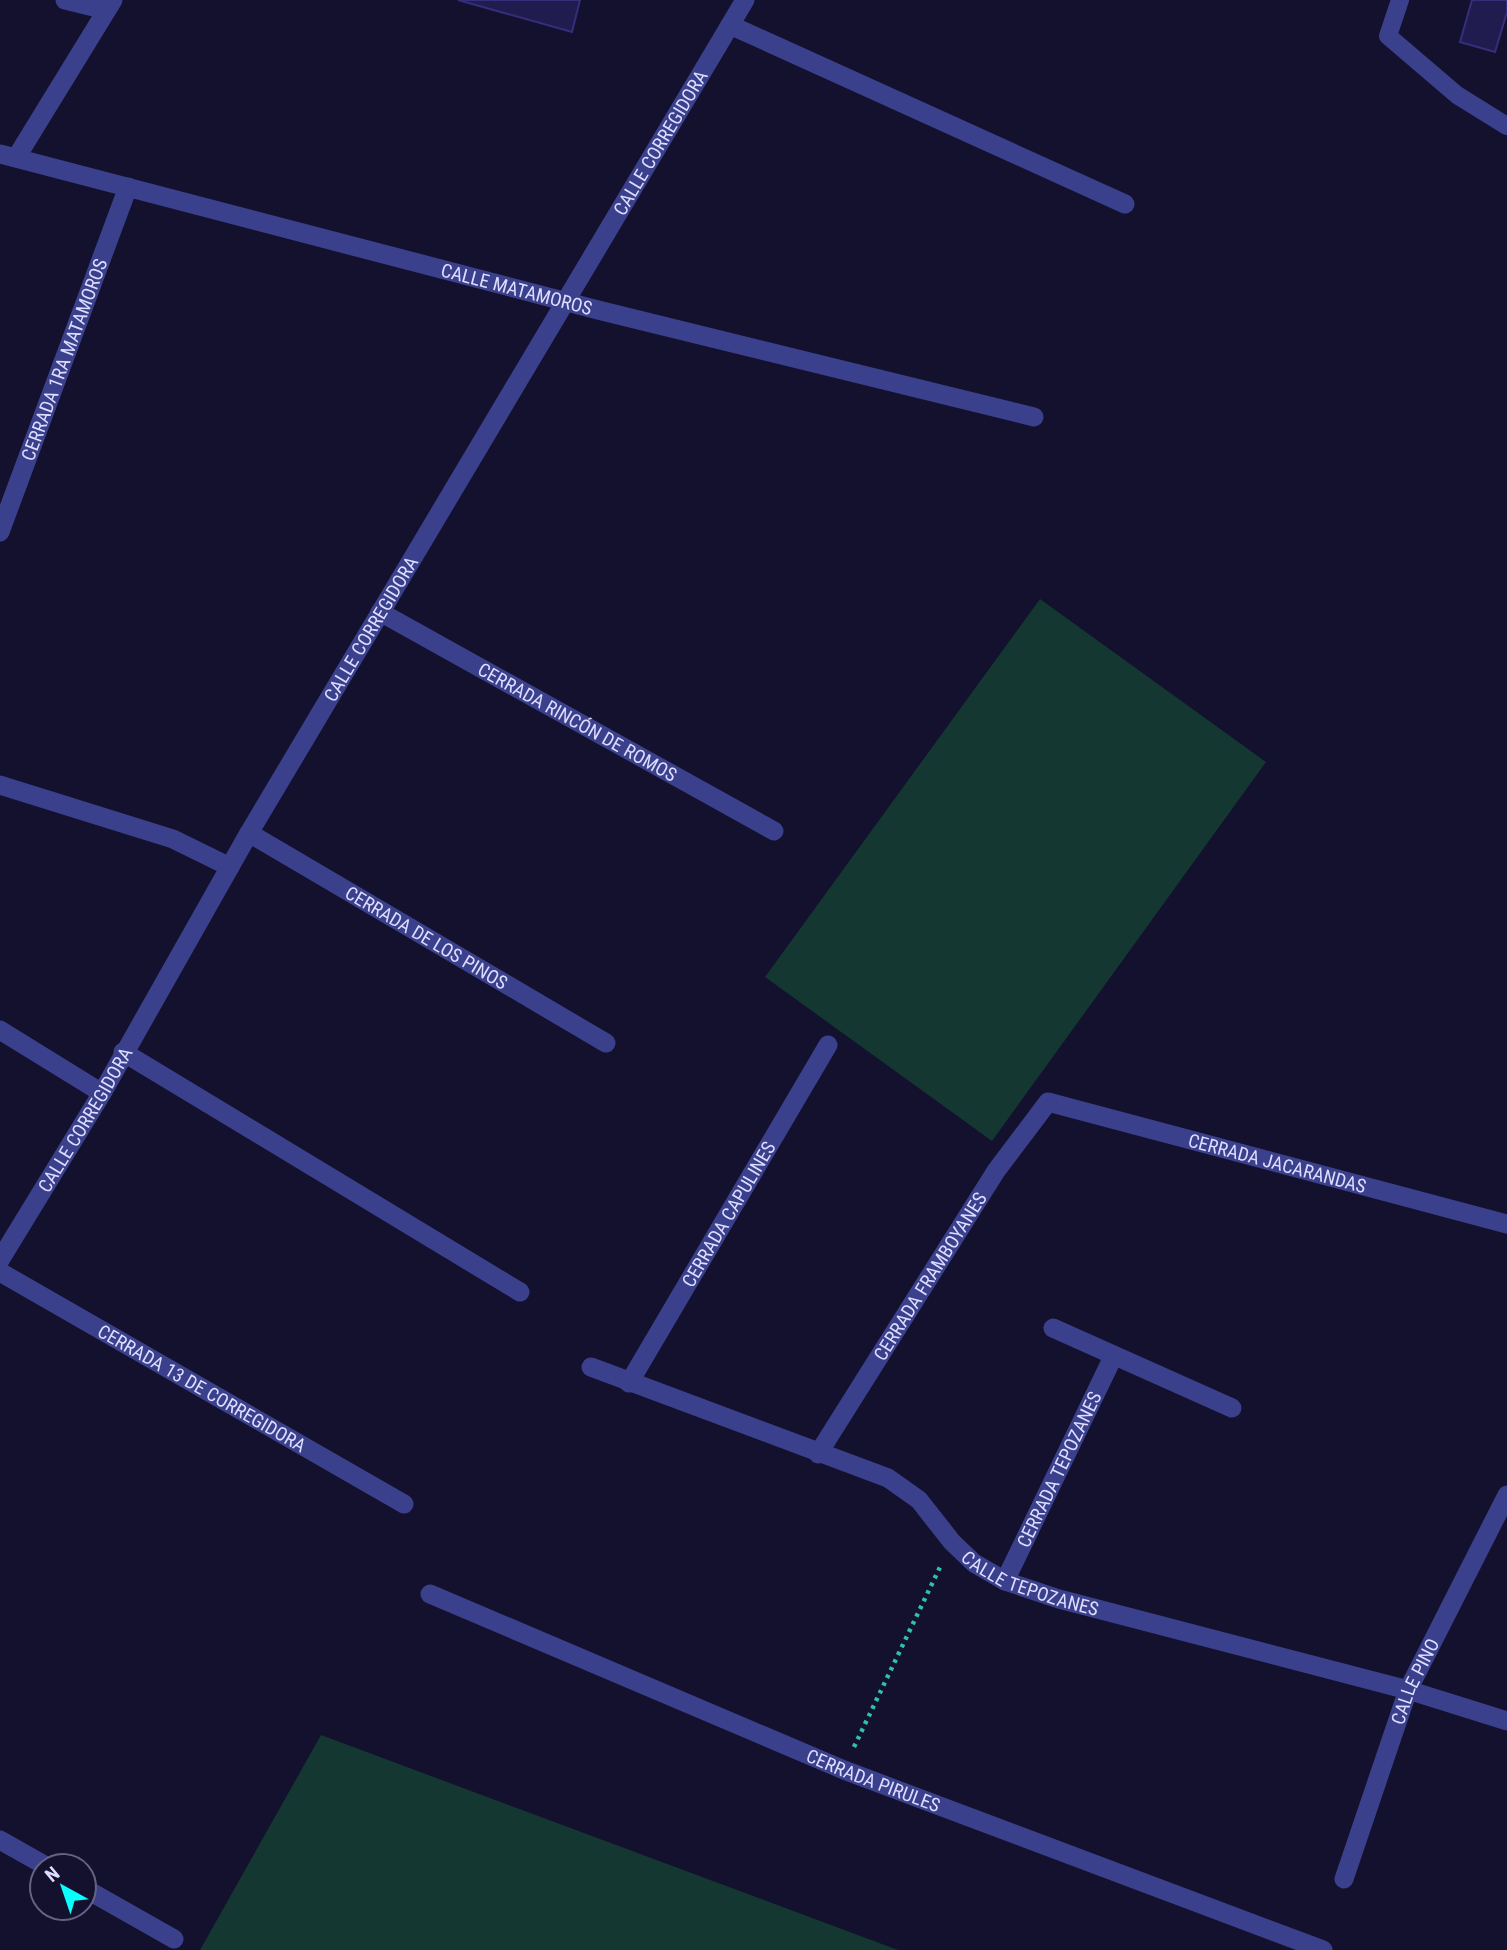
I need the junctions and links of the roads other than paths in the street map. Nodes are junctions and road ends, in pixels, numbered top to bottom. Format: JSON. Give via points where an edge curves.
{"nodes":[{"id":1,"x":65,"y":0,"type":"edge"},
{"id":2,"x":745,"y":0,"type":"edge"},
{"id":3,"x":1400,"y":0,"type":"edge"},
{"id":4,"x":110,"y":5,"type":"edge"},
{"id":5,"x":730,"y":24,"type":"junction"},
{"id":6,"x":1507,"y":126,"type":"edge"},
{"id":7,"x":8,"y":156,"type":"edge"},
{"id":8,"x":128,"y":187,"type":"junction"},
{"id":9,"x":1125,"y":204,"type":"dead end"},
{"id":10,"x":566,"y":302,"type":"junction"},
{"id":11,"x":1034,"y":417,"type":"dead end"},
{"id":12,"x":0,"y":532,"type":"edge"},
{"id":13,"x":380,"y":612,"type":"junction"},
{"id":14,"x":0,"y":785,"type":"edge"},
{"id":15,"x":774,"y":831,"type":"dead end"},
{"id":16,"x":249,"y":832,"type":"junction"},
{"id":17,"x":230,"y":867,"type":"junction"},
{"id":18,"x":0,"y":1030,"type":"edge"},
{"id":19,"x":606,"y":1043,"type":"dead end"},
{"id":20,"x":828,"y":1045,"type":"dead end"},
{"id":21,"x":123,"y":1052,"type":"junction"},
{"id":22,"x":102,"y":1093,"type":"junction"},
{"id":23,"x":1048,"y":1102,"type":"joint"},
{"id":24,"x":1507,"y":1224,"type":"edge"},
{"id":25,"x":0,"y":1259,"type":"edge"},
{"id":26,"x":0,"y":1272,"type":"edge"},
{"id":27,"x":520,"y":1292,"type":"dead end"},
{"id":28,"x":1053,"y":1328,"type":"dead end"},
{"id":29,"x":1113,"y":1357,"type":"junction"},
{"id":30,"x":591,"y":1367,"type":"dead end"},
{"id":31,"x":628,"y":1383,"type":"junction"},
{"id":32,"x":1232,"y":1408,"type":"dead end"},
{"id":33,"x":818,"y":1454,"type":"junction"},
{"id":34,"x":1507,"y":1495,"type":"edge"},
{"id":35,"x":404,"y":1504,"type":"dead end"},
{"id":36,"x":1005,"y":1581,"type":"junction"},
{"id":37,"x":430,"y":1594,"type":"dead end"},
{"id":38,"x":1408,"y":1690,"type":"junction"},
{"id":39,"x":1507,"y":1721,"type":"edge"},
{"id":40,"x":0,"y":1840,"type":"edge"},
{"id":41,"x":28,"y":1856,"type":"edge"},
{"id":42,"x":1344,"y":1879,"type":"dead end"},
{"id":43,"x":98,"y":1896,"type":"edge"},
{"id":44,"x":174,"y":1939,"type":"dead end"},
{"id":45,"x":1323,"y":1950,"type":"edge"}],
"edges":[{"from":1,"to":4,"type":"street"},
{"from":2,"to":5,"type":"street","name":"CALLE CORREGIDORA"},
{"from":3,"to":6,"type":"lane","via":[[1388,36],[1457,95]]},
{"from":4,"to":7,"type":"street"},
{"from":5,"to":9,"type":"street"},
{"from":5,"to":10,"type":"street","name":"CALLE CORREGIDORA"},
{"from":7,"to":8,"type":"street","name":"CALLE MATAMOROS"},
{"from":8,"to":10,"type":"street","name":"CALLE MATAMOROS"},
{"from":8,"to":12,"type":"street","name":"CERRADA 1RA MATAMOROS"},
{"from":10,"to":11,"type":"street","name":"CALLE MATAMOROS"},
{"from":10,"to":13,"type":"street","name":"CALLE CORREGIDORA"},
{"from":13,"to":15,"type":"street","name":"CERRADA RINCÓN DE ROMOS"},
{"from":13,"to":16,"type":"street","name":"CALLE CORREGIDORA"},
{"from":14,"to":17,"type":"street","via":[[173,839]]},
{"from":16,"to":17,"type":"street","name":"CALLE CORREGIDORA"},
{"from":16,"to":19,"type":"street","name":"CERRADA DE LOS PINOS"},
{"from":17,"to":21,"type":"street","name":"CALLE CORREGIDORA"},
{"from":18,"to":22,"type":"street"},
{"from":20,"to":31,"type":"street","name":"CERRADA CAPULINES"},
{"from":21,"to":22,"type":"street","name":"CALLE CORREGIDORA"},
{"from":21,"to":27,"type":"street"},
{"from":22,"to":25,"type":"street","name":"CALLE CORREGIDORA"},
{"from":23,"to":24,"type":"street","name":"CERRADA JACARANDAS"},
{"from":23,"to":33,"type":"street","name":"CERRADA FRAMBOYANES","via":[[996,1171]]},
{"from":26,"to":35,"type":"street","name":"CERRADA 13 DE CORREGIDORA"},
{"from":28,"to":29,"type":"street"},
{"from":29,"to":32,"type":"street"},
{"from":29,"to":36,"type":"street","name":"CERRADA TEPOZANES"},
{"from":30,"to":31,"type":"street","name":"CALLE TEPOZANES"},
{"from":31,"to":33,"type":"street","name":"CALLE TEPOZANES"},
{"from":33,"to":36,"type":"street","name":"CALLE TEPOZANES","via":[[888,1478],[919,1500],[974,1563]]},
{"from":34,"to":38,"type":"street","name":"CALLE PINO"},
{"from":36,"to":38,"type":"street","name":"CALLE TEPOZANES"},
{"from":37,"to":45,"type":"street","name":"CERRADA PIRULES","via":[[844,1770]]},
{"from":38,"to":39,"type":"street","name":"CALLE TEPOZANES"},
{"from":38,"to":42,"type":"street","name":"CALLE PINO"},
{"from":40,"to":41,"type":"street"},
{"from":43,"to":44,"type":"street"}]}
